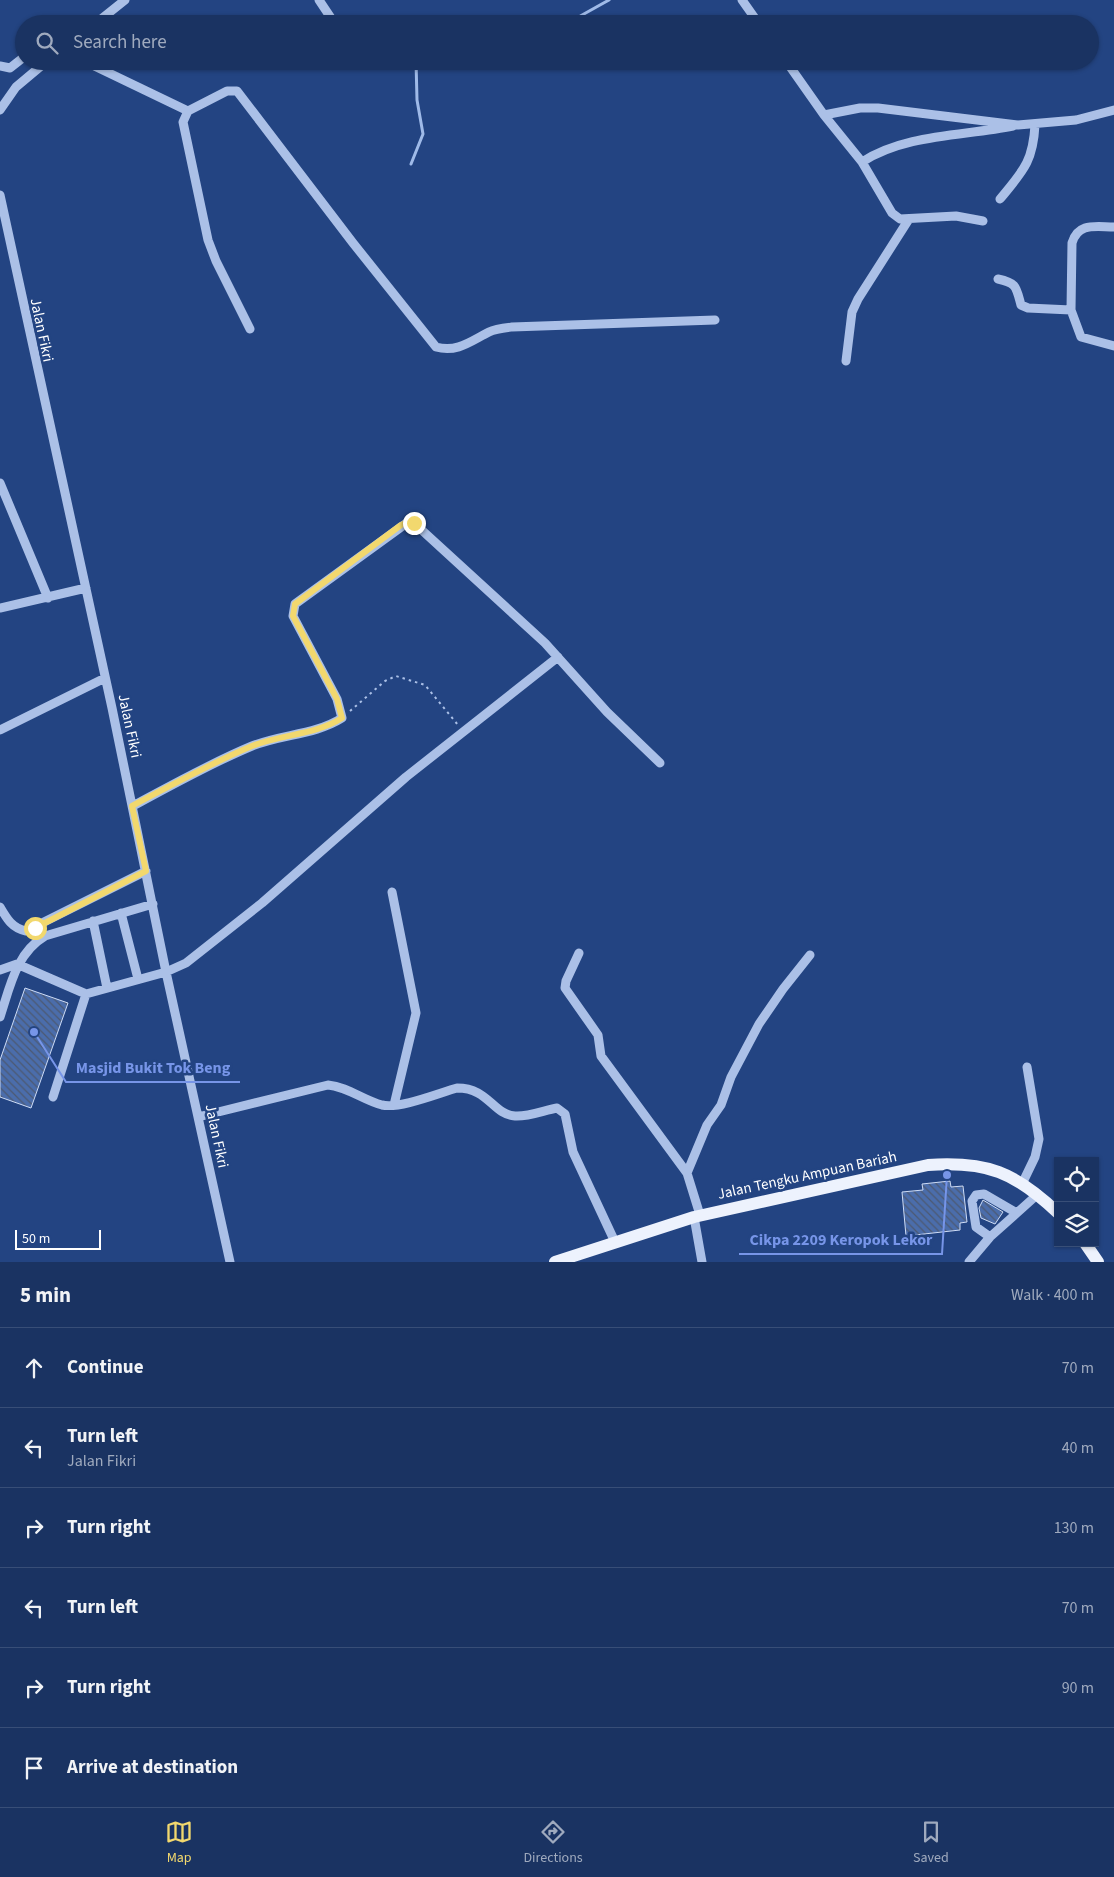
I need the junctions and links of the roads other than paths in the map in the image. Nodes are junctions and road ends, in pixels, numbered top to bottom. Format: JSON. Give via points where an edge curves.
{"nodes":[{"id":1,"x":125,"y":0,"type":"edge"},
{"id":2,"x":319,"y":0,"type":"edge"},
{"id":3,"x":742,"y":0,"type":"edge"},
{"id":4,"x":106,"y":15,"type":"edge"},
{"id":5,"x":329,"y":15,"type":"edge"},
{"id":6,"x":753,"y":15,"type":"edge"},
{"id":7,"x":15,"y":64,"type":"edge"},
{"id":8,"x":0,"y":66,"type":"edge"},
{"id":9,"x":37,"y":70,"type":"edge"},
{"id":10,"x":103,"y":70,"type":"edge"},
{"id":11,"x":792,"y":70,"type":"edge"},
{"id":12,"x":0,"y":110,"type":"edge"},
{"id":13,"x":1114,"y":110,"type":"edge"},
{"id":14,"x":188,"y":111,"type":"junction"},
{"id":15,"x":824,"y":115,"type":"junction"},
{"id":16,"x":1018,"y":125,"type":"junction"},
{"id":17,"x":1034,"y":125,"type":"junction"},
{"id":18,"x":862,"y":162,"type":"junction"},
{"id":19,"x":0,"y":195,"type":"edge"},
{"id":20,"x":1000,"y":199,"type":"dead end"},
{"id":21,"x":909,"y":219,"type":"junction"},
{"id":22,"x":983,"y":220,"type":"dead end"},
{"id":23,"x":1114,"y":228,"type":"edge"},
{"id":24,"x":998,"y":279,"type":"dead end"},
{"id":25,"x":1071,"y":310,"type":"junction"},
{"id":26,"x":715,"y":320,"type":"dead end"},
{"id":27,"x":250,"y":329,"type":"dead end"},
{"id":28,"x":1114,"y":346,"type":"edge"},
{"id":29,"x":846,"y":361,"type":"dead end"},
{"id":30,"x":0,"y":483,"type":"edge"},
{"id":31,"x":86,"y":588,"type":"junction"},
{"id":32,"x":48,"y":598,"type":"junction"},
{"id":33,"x":0,"y":608,"type":"edge"},
{"id":34,"x":558,"y":657,"type":"junction"},
{"id":35,"x":105,"y":678,"type":"junction"},
{"id":36,"x":0,"y":730,"type":"edge"},
{"id":37,"x":660,"y":763,"type":"dead end"},
{"id":38,"x":132,"y":806,"type":"junction"},
{"id":39,"x":146,"y":871,"type":"junction"},
{"id":40,"x":392,"y":892,"type":"dead end"},
{"id":41,"x":153,"y":904,"type":"junction"},
{"id":42,"x":0,"y":907,"type":"edge"},
{"id":43,"x":121,"y":913,"type":"junction"},
{"id":44,"x":94,"y":921,"type":"junction"},
{"id":45,"x":579,"y":953,"type":"dead end"},
{"id":46,"x":810,"y":955,"type":"dead end"},
{"id":47,"x":17,"y":964,"type":"junction"},
{"id":48,"x":0,"y":970,"type":"edge"},
{"id":49,"x":166,"y":972,"type":"junction"},
{"id":50,"x":138,"y":979,"type":"junction"},
{"id":51,"x":107,"y":988,"type":"junction"},
{"id":52,"x":86,"y":994,"type":"junction"},
{"id":53,"x":0,"y":1017,"type":"edge"},
{"id":54,"x":1027,"y":1067,"type":"dead end"},
{"id":55,"x":53,"y":1097,"type":"dead end"},
{"id":56,"x":394,"y":1105,"type":"junction"},
{"id":57,"x":198,"y":1117,"type":"junction"},
{"id":58,"x":687,"y":1174,"type":"junction"},
{"id":59,"x":1022,"y":1184,"type":"junction"},
{"id":60,"x":1038,"y":1194,"type":"junction"},
{"id":61,"x":1054,"y":1209,"type":"edge"},
{"id":62,"x":1017,"y":1213,"type":"junction"},
{"id":63,"x":697,"y":1216,"type":"junction"},
{"id":64,"x":990,"y":1237,"type":"junction"},
{"id":65,"x":615,"y":1242,"type":"junction"},
{"id":66,"x":1088,"y":1247,"type":"edge"},
{"id":67,"x":568,"y":1260,"type":"edge"},
{"id":68,"x":230,"y":1262,"type":"edge"},
{"id":69,"x":554,"y":1262,"type":"edge"},
{"id":70,"x":702,"y":1262,"type":"edge"},
{"id":71,"x":969,"y":1262,"type":"edge"},
{"id":72,"x":1098,"y":1262,"type":"edge"}],
"edges":[{"from":1,"to":4,"type":"street"},
{"from":2,"to":5,"type":"street"},
{"from":3,"to":6,"type":"street"},
{"from":7,"to":8,"type":"street","via":[[10,68]]},
{"from":9,"to":12,"type":"street","via":[[16,88]]},
{"from":10,"to":14,"type":"street"},
{"from":11,"to":15,"type":"street"},
{"from":13,"to":17,"type":"street","via":[[1076,120]]},
{"from":14,"to":26,"type":"street","via":[[227,92],[237,91],[242,95],[436,347],[446,350],[464,346],[490,331],[512,327]]},
{"from":14,"to":27,"type":"street","via":[[183,122],[208,240]]},
{"from":15,"to":16,"type":"street","via":[[878,108]]},
{"from":15,"to":18,"type":"street"},
{"from":16,"to":17,"type":"street"},
{"from":16,"to":18,"type":"street","via":[[898,145],[877,152]]},
{"from":17,"to":20,"type":"street","via":[[1033,148],[1024,169]]},
{"from":18,"to":21,"type":"street","via":[[892,212],[900,219]]},
{"from":19,"to":31,"type":"street","name":"Jalan Fikri"},
{"from":21,"to":22,"type":"street","via":[[956,216]]},
{"from":21,"to":29,"type":"street","via":[[852,312]]},
{"from":23,"to":25,"type":"street","via":[[1083,227],[1075,233]]},
{"from":24,"to":25,"type":"street","via":[[1012,282],[1021,305],[1028,308]]},
{"from":25,"to":28,"type":"street","via":[[1081,337]]},
{"from":30,"to":32,"type":"street"},
{"from":31,"to":32,"type":"street"},
{"from":31,"to":35,"type":"street","name":"Jalan Fikri"},
{"from":32,"to":33,"type":"street"},
{"from":34,"to":37,"type":"street","via":[[607,712]]},
{"from":34,"to":38,"type":"street","via":[[414,523],[408,522],[295,604],[293,616],[337,699],[342,718],[323,728],[252,746]]},
{"from":34,"to":49,"type":"street","via":[[462,730],[262,903],[186,963]]},
{"from":35,"to":36,"type":"street"},
{"from":35,"to":38,"type":"street","name":"Jalan Fikri"},
{"from":38,"to":39,"type":"street","name":"Jalan Fikri"},
{"from":39,"to":41,"type":"street","name":"Jalan Fikri"},
{"from":39,"to":42,"type":"street","via":[[26,931],[17,929]]},
{"from":40,"to":56,"type":"street","via":[[416,1013]]},
{"from":41,"to":43,"type":"street"},
{"from":41,"to":49,"type":"street","name":"Jalan Fikri"},
{"from":43,"to":44,"type":"street"},
{"from":43,"to":50,"type":"street"},
{"from":44,"to":47,"type":"street","via":[[37,940]]},
{"from":44,"to":51,"type":"street"},
{"from":45,"to":58,"type":"street","via":[[566,988],[598,1035],[601,1056]]},
{"from":46,"to":58,"type":"street","via":[[759,1024]]},
{"from":47,"to":48,"type":"street"},
{"from":47,"to":52,"type":"street"},
{"from":47,"to":53,"type":"street"},
{"from":49,"to":50,"type":"street"},
{"from":49,"to":57,"type":"street","name":"Jalan Fikri"},
{"from":50,"to":51,"type":"street"},
{"from":51,"to":52,"type":"street"},
{"from":52,"to":55,"type":"street"},
{"from":54,"to":59,"type":"street","via":[[1039,1139],[1035,1157]]},
{"from":56,"to":57,"type":"street","via":[[382,1105],[339,1086],[328,1085]]},
{"from":56,"to":65,"type":"street","via":[[467,1088],[476,1090],[502,1112],[516,1116],[557,1108],[562,1110],[572,1152]]},
{"from":57,"to":68,"type":"street","name":"Jalan Fikri"},
{"from":58,"to":63,"type":"street"},
{"from":59,"to":60,"type":"main road","name":"Jalan Tengku Ampuan Bariah"},
{"from":59,"to":63,"type":"main road","name":"Jalan Tengku Ampuan Bariah","via":[[982,1166],[928,1165]]},
{"from":60,"to":61,"type":"main road","name":"Jalan Tengku Ampuan Bariah"},
{"from":60,"to":62,"type":"street"},
{"from":62,"to":64,"type":"street"},
{"from":62,"to":64,"type":"street","via":[[984,1194],[976,1195],[972,1201],[976,1227]]},
{"from":63,"to":65,"type":"main road","name":"Jalan Tengku Ampuan Bariah"},
{"from":63,"to":70,"type":"street"},
{"from":64,"to":71,"type":"street"},
{"from":65,"to":67,"type":"main road","name":"Jalan Tengku Ampuan Bariah"},
{"from":66,"to":72,"type":"main road"},
{"from":67,"to":69,"type":"main road","name":"Jalan Tengku Ampuan Bariah"}]}
